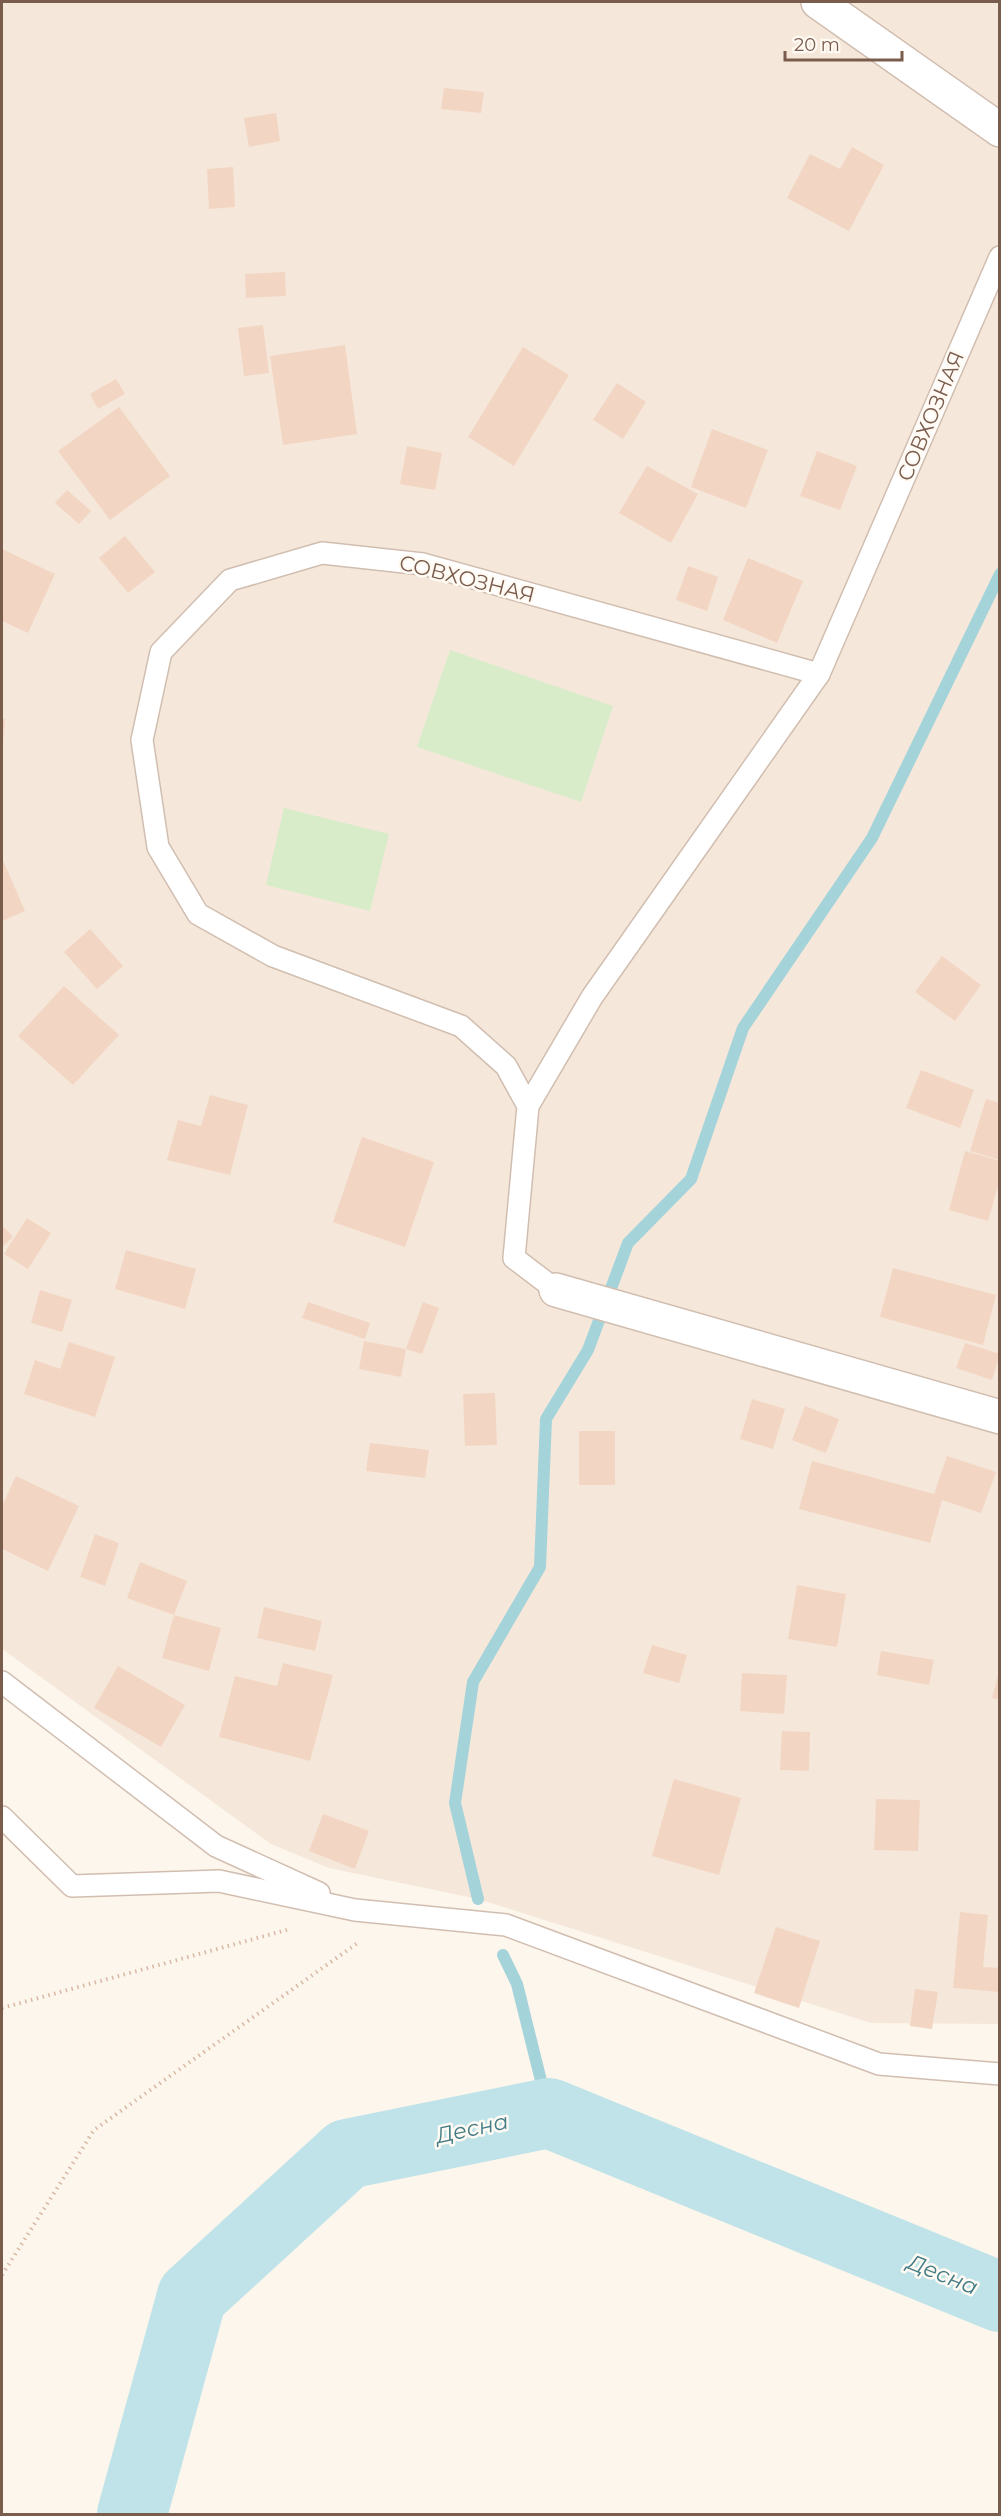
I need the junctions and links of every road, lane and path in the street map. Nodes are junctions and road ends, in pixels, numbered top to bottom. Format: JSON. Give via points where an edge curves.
{"nodes":[{"id":1,"x":818,"y":2,"type":"edge"},
{"id":2,"x":999,"y":130,"type":"edge"},
{"id":3,"x":999,"y":257,"type":"edge"},
{"id":4,"x":819,"y":674,"type":"junction"},
{"id":5,"x":528,"y":1106,"type":"junction"},
{"id":6,"x":556,"y":1290,"type":"joint"},
{"id":7,"x":999,"y":1417,"type":"edge"},
{"id":8,"x":2,"y":1682,"type":"edge"},
{"id":9,"x":2,"y":1816,"type":"edge"},
{"id":10,"x":355,"y":1910,"type":"junction"},
{"id":11,"x":398,"y":1915,"type":"junction"},
{"id":12,"x":296,"y":1927,"type":"dead end"},
{"id":13,"x":2,"y":2008,"type":"edge"},
{"id":14,"x":999,"y":2074,"type":"edge"},
{"id":15,"x":2,"y":2275,"type":"edge"}],
"edges":[{"from":1,"to":2,"type":"street"},
{"from":3,"to":4,"type":"lane","name":"СОВХОЗНАЯ"},
{"from":4,"to":5,"type":"lane","name":"СОВХОЗНАЯ","via":[[592,997]]},
{"from":4,"to":5,"type":"lane","name":"СОВХОЗНАЯ","via":[[423,564],[322,553],[230,580],[160,652],[142,740],[158,847],[198,914],[273,956],[461,1026],[506,1066]]},
{"from":5,"to":6,"type":"lane","name":"СОВХОЗНАЯ","via":[[514,1258]]},
{"from":6,"to":7,"type":"street"},
{"from":8,"to":10,"type":"lane","via":[[216,1846]]},
{"from":9,"to":10,"type":"lane","via":[[72,1886],[219,1881]]},
{"from":10,"to":11,"type":"lane"},
{"from":11,"to":14,"type":"lane","via":[[506,1925],[879,2064]]},
{"from":11,"to":15,"type":"path","via":[[94,2130]]},
{"from":12,"to":13,"type":"path"}]}
